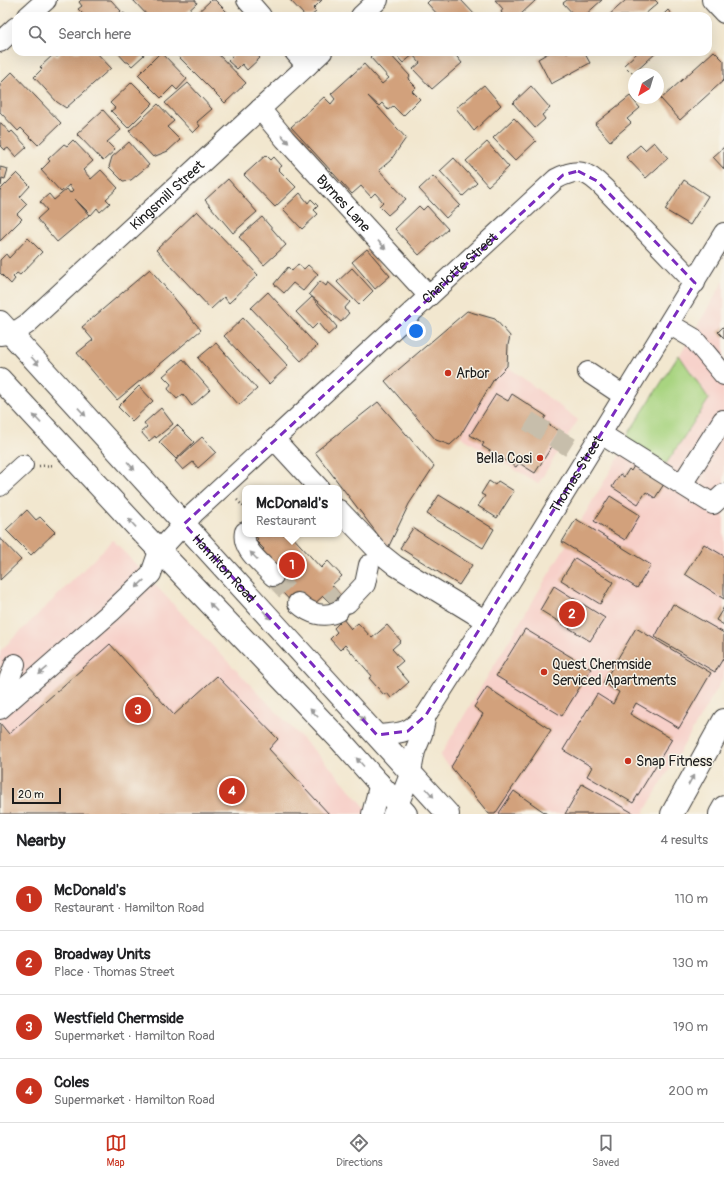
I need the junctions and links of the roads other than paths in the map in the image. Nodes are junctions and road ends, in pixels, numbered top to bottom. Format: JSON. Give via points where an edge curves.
{"nodes":[{"id":1,"x":46,"y":0,"type":"edge"},
{"id":2,"x":247,"y":0,"type":"edge"},
{"id":3,"x":378,"y":0,"type":"edge"},
{"id":4,"x":712,"y":0,"type":"edge"},
{"id":5,"x":32,"y":12,"type":"edge"},
{"id":6,"x":258,"y":12,"type":"edge"},
{"id":7,"x":365,"y":12,"type":"edge"},
{"id":8,"x":724,"y":13,"type":"edge"},
{"id":9,"x":12,"y":32,"type":"edge"},
{"id":10,"x":0,"y":42,"type":"edge"},
{"id":11,"x":301,"y":59,"type":"edge"},
{"id":12,"x":260,"y":109,"type":"junction"},
{"id":13,"x":724,"y":233,"type":"edge"},
{"id":14,"x":695,"y":283,"type":"junction"},
{"id":15,"x":429,"y":296,"type":"junction"},
{"id":16,"x":669,"y":324,"type":"junction"},
{"id":17,"x":4,"y":330,"type":"edge"},
{"id":18,"x":588,"y":372,"type":"dead end"},
{"id":19,"x":724,"y":375,"type":"edge"},
{"id":20,"x":0,"y":379,"type":"edge"},
{"id":21,"x":624,"y":396,"type":"junction"},
{"id":22,"x":723,"y":420,"type":"edge"},
{"id":23,"x":601,"y":434,"type":"junction"},
{"id":24,"x":274,"y":439,"type":"junction"},
{"id":25,"x":23,"y":465,"type":"dead end"},
{"id":26,"x":682,"y":484,"type":"junction"},
{"id":27,"x":316,"y":485,"type":"edge"},
{"id":28,"x":0,"y":486,"type":"edge"},
{"id":29,"x":724,"y":494,"type":"edge"},
{"id":30,"x":342,"y":513,"type":"edge"},
{"id":31,"x":184,"y":524,"type":"junction"},
{"id":32,"x":245,"y":537,"type":"edge"},
{"id":33,"x":159,"y":551,"type":"junction"},
{"id":34,"x":363,"y":570,"type":"dead end"},
{"id":35,"x":273,"y":576,"type":"tunnel mouth"},
{"id":36,"x":328,"y":604,"type":"tunnel mouth"},
{"id":37,"x":486,"y":621,"type":"junction"},
{"id":38,"x":15,"y":664,"type":"dead end"},
{"id":39,"x":0,"y":704,"type":"edge"},
{"id":40,"x":0,"y":709,"type":"edge"},
{"id":41,"x":426,"y":715,"type":"junction"},
{"id":42,"x":724,"y":720,"type":"edge"},
{"id":43,"x":377,"y":735,"type":"junction"},
{"id":44,"x":411,"y":772,"type":"junction"},
{"id":45,"x":380,"y":783,"type":"junction"},
{"id":46,"x":724,"y":807,"type":"edge"},
{"id":47,"x":399,"y":811,"type":"edge"},
{"id":48,"x":372,"y":814,"type":"edge"},
{"id":49,"x":448,"y":814,"type":"edge"},
{"id":50,"x":672,"y":814,"type":"edge"},
{"id":51,"x":720,"y":814,"type":"edge"}],
"edges":[{"from":1,"to":5,"type":"street"},
{"from":2,"to":6,"type":"street"},
{"from":3,"to":7,"type":"street"},
{"from":4,"to":8,"type":"street"},
{"from":9,"to":10,"type":"street"},
{"from":11,"to":12,"type":"street","name":"Kingsmill Street"},
{"from":12,"to":15,"type":"street","name":"Byrnes Lane","one_way":true},
{"from":12,"to":17,"type":"street","name":"Kingsmill Street","via":[[27,324]]},
{"from":13,"to":14,"type":"street","name":"Thomas Street"},
{"from":14,"to":15,"type":"street","name":"Charlotte Street","via":[[601,184],[592,176],[578,171],[556,179]]},
{"from":14,"to":16,"type":"street","name":"Thomas Street"},
{"from":15,"to":24,"type":"street","name":"Charlotte Street"},
{"from":16,"to":19,"type":"street","via":[[693,338]]},
{"from":16,"to":21,"type":"street","name":"Thomas Street"},
{"from":17,"to":31,"type":"main road","name":"Hamilton Road","one_way":true},
{"from":18,"to":21,"type":"street"},
{"from":33,"to":20,"type":"main road","one_way":true},
{"from":21,"to":23,"type":"street","name":"Thomas Street"},
{"from":22,"to":26,"type":"street"},
{"from":23,"to":26,"type":"street"},
{"from":23,"to":37,"type":"street","name":"Thomas Street"},
{"from":24,"to":27,"type":"street"},
{"from":24,"to":31,"type":"street","name":"Charlotte Street"},
{"from":25,"to":28,"type":"street"},
{"from":26,"to":29,"type":"street","via":[[713,504]]},
{"from":30,"to":37,"type":"street","via":[[380,554],[396,566]]},
{"from":31,"to":33,"type":"street","name":"Charlotte Street"},
{"from":31,"to":43,"type":"main road","name":"Hamilton Road","one_way":true},
{"from":35,"to":32,"type":"street","one_way":true,"via":[[249,551]]},
{"from":33,"to":40,"type":"street","one_way":true,"via":[[151,574]]},
{"from":45,"to":33,"type":"main road","one_way":true},
{"from":34,"to":36,"type":"street"},
{"from":37,"to":41,"type":"street","name":"Thomas Street"},
{"from":38,"to":39,"type":"street"},
{"from":41,"to":43,"type":"street","name":"Thomas Street","via":[[408,731]]},
{"from":41,"to":44,"type":"street","name":"Thomas Street"},
{"from":50,"to":42,"type":"main road","one_way":true},
{"from":43,"to":44,"type":"main road","name":"Hamilton Road"},
{"from":44,"to":47,"type":"street","name":"Thomas Street"},
{"from":44,"to":49,"type":"main road","name":"Hamilton Road","one_way":true},
{"from":45,"to":47,"type":"main road"},
{"from":45,"to":48,"type":"street"},
{"from":46,"to":51,"type":"main road"}]}
